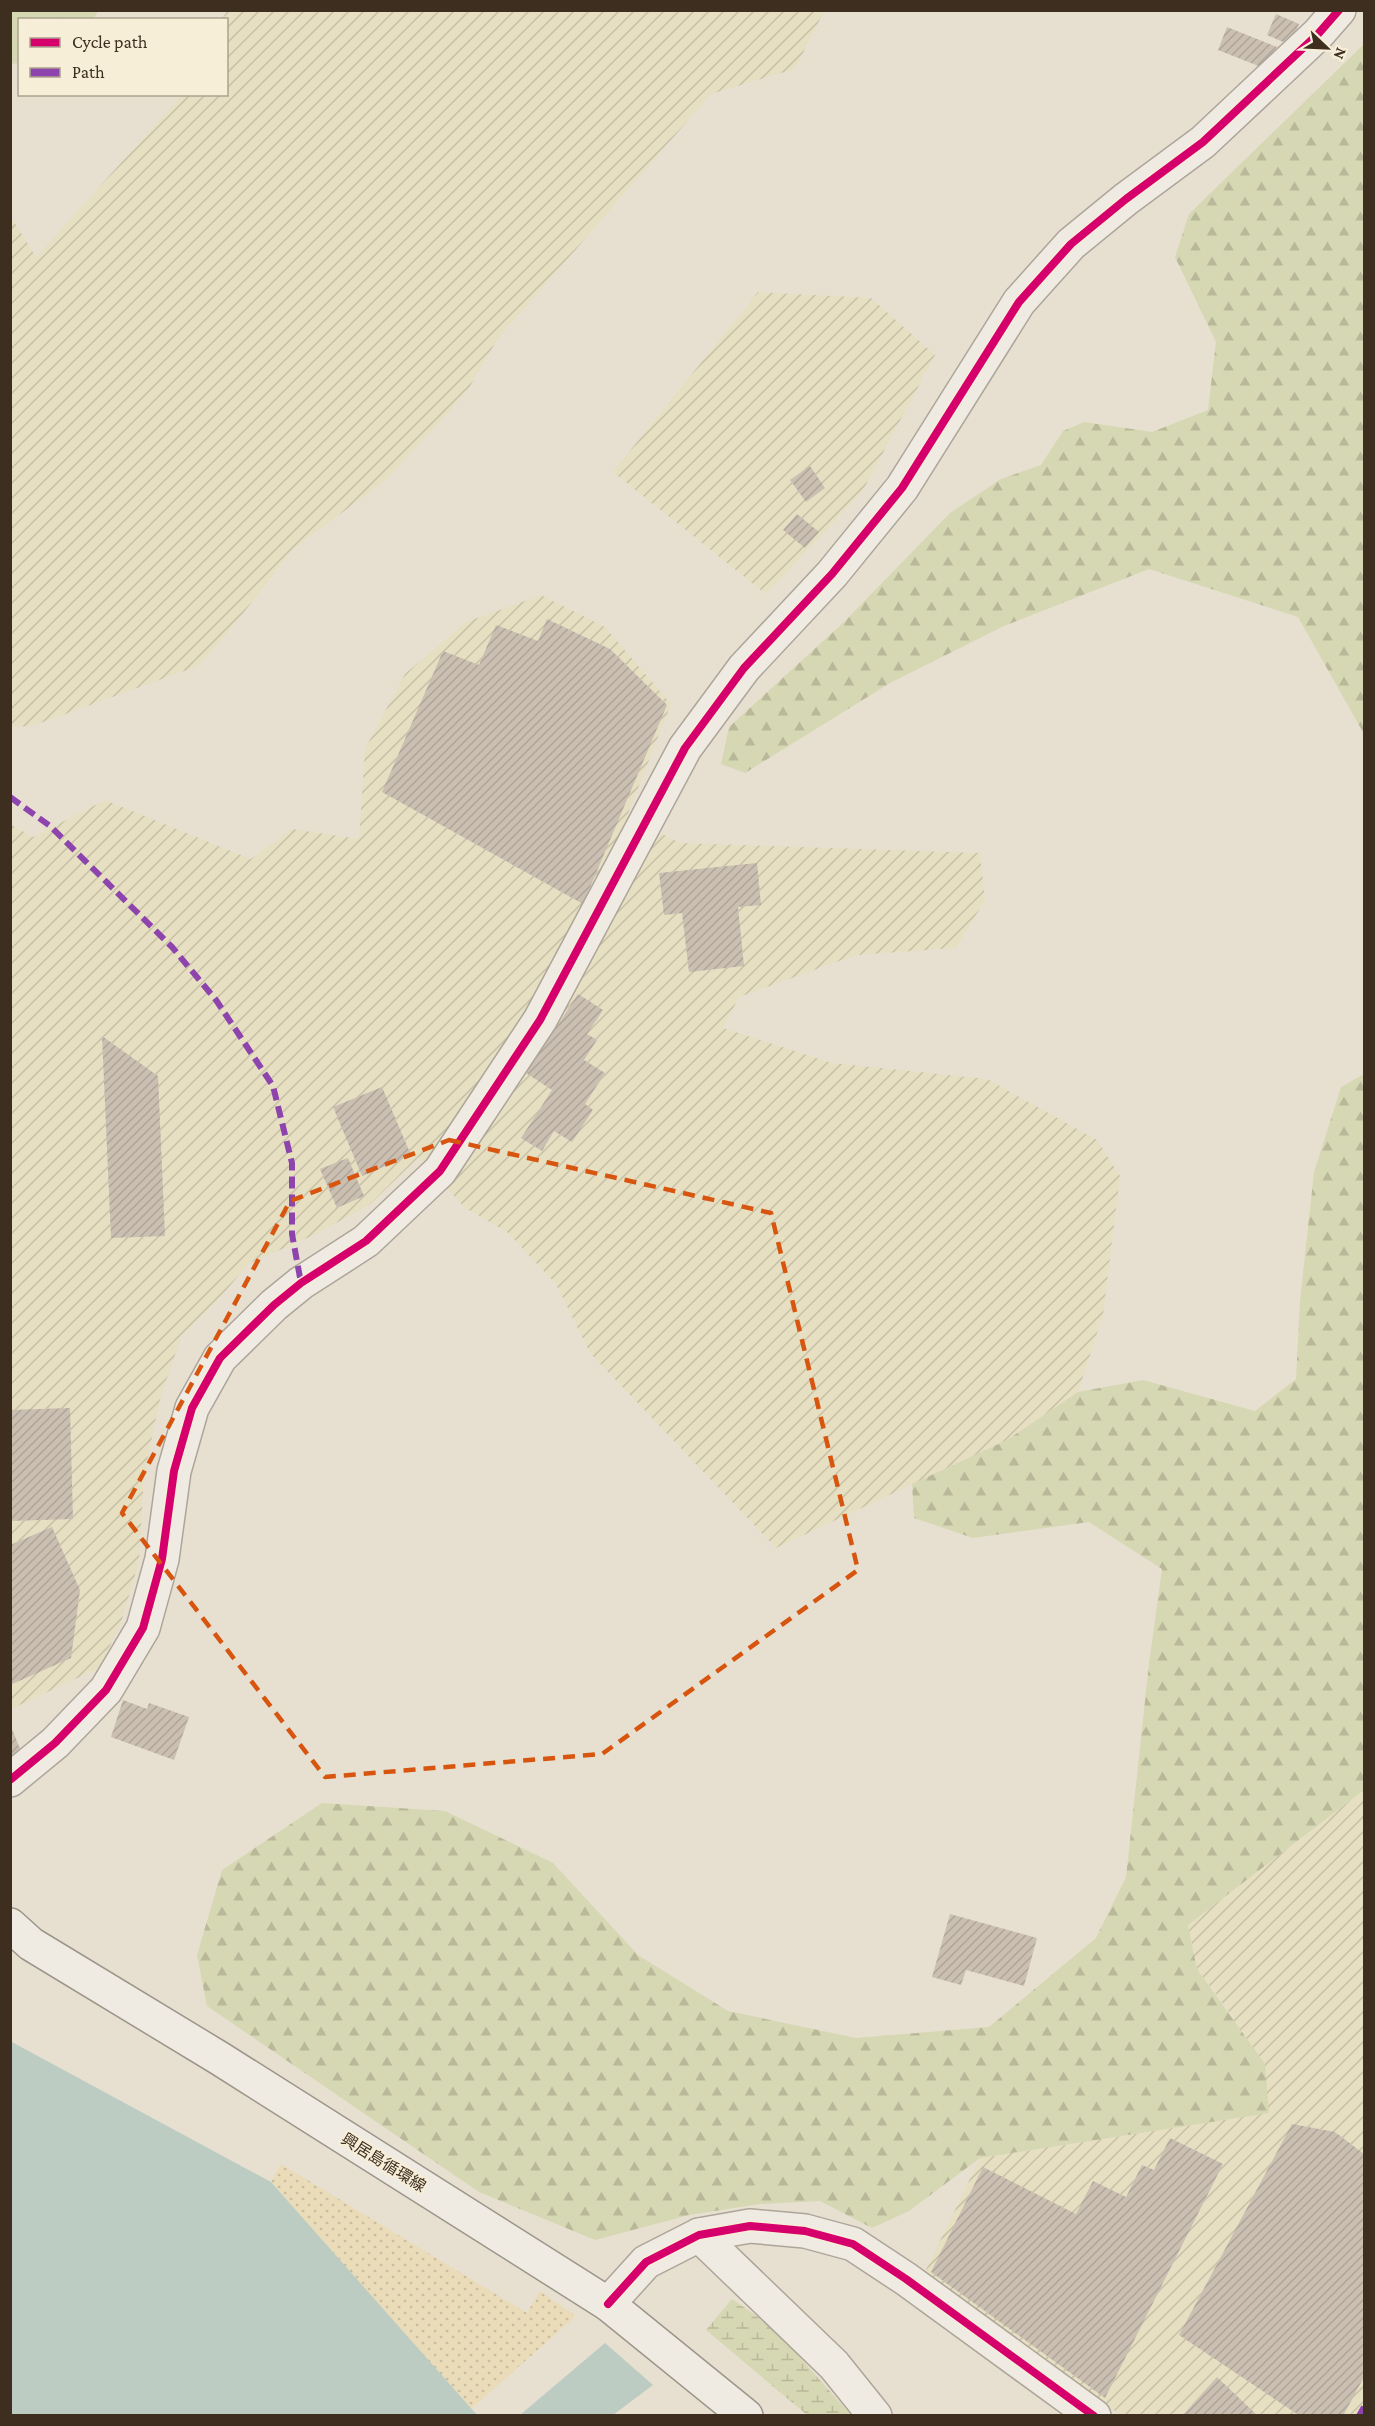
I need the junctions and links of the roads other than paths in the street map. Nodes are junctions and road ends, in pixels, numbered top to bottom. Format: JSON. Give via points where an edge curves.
{"nodes":[{"id":1,"x":1340,"y":10,"type":"edge"},
{"id":2,"x":10,"y":1780,"type":"edge"},
{"id":3,"x":10,"y":1925,"type":"edge"},
{"id":4,"x":699,"y":2235,"type":"junction"},
{"id":5,"x":608,"y":2304,"type":"junction"},
{"id":6,"x":746,"y":2415,"type":"edge"},
{"id":7,"x":875,"y":2415,"type":"edge"},
{"id":8,"x":1094,"y":2415,"type":"edge"}],
"edges":[{"from":1,"to":2,"type":"street","via":[[1203,142],[1071,244],[1018,302],[902,488],[832,574],[744,668],[685,748],[540,1020],[440,1171],[366,1241],[301,1283],[220,1358],[192,1408],[174,1471],[162,1559],[143,1628],[106,1690],[55,1743]]},
{"from":3,"to":5,"type":"street","name":"興居島循環線","via":[[31,1944]]},
{"from":4,"to":5,"type":"street","via":[[646,2262]]},
{"from":4,"to":7,"type":"street","via":[[834,2365]]},
{"from":4,"to":8,"type":"street","via":[[750,2226],[805,2231],[853,2244]]},
{"from":5,"to":6,"type":"street","name":"興居島循環線"}]}
